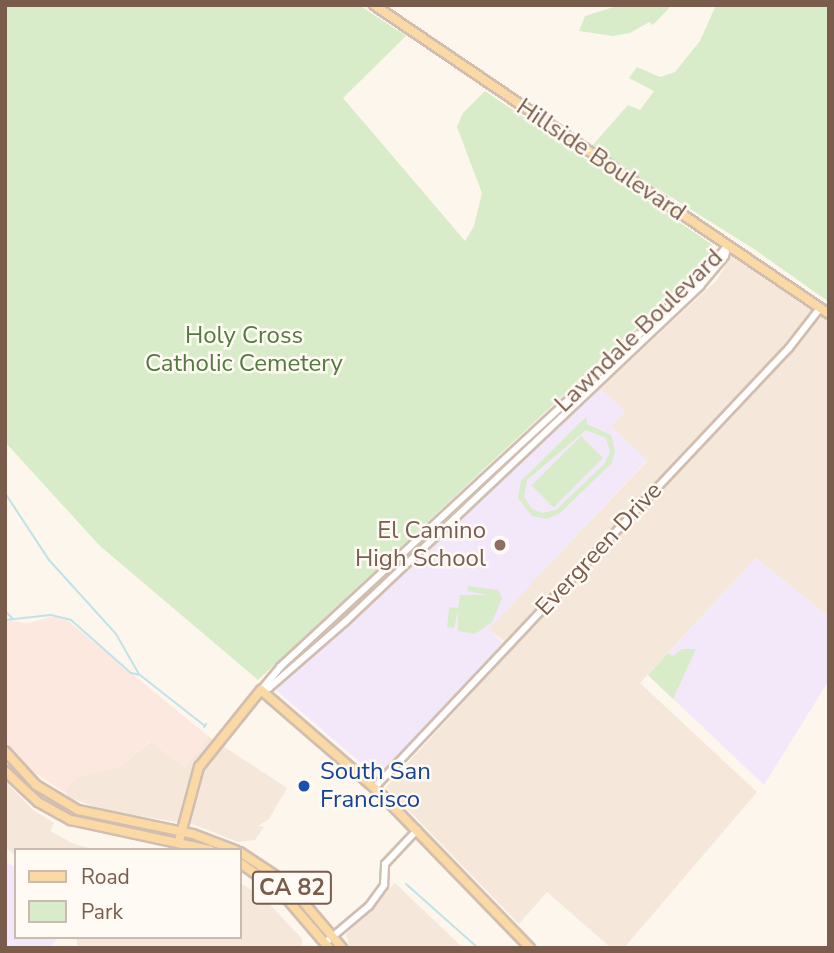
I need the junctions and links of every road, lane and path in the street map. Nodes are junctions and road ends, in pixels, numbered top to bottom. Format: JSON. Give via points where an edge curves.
{"nodes":[{"id":1,"x":374,"y":5,"type":"edge"},
{"id":2,"x":728,"y":245,"type":"junction"},
{"id":3,"x":820,"y":308,"type":"junction"},
{"id":4,"x":829,"y":314,"type":"edge"},
{"id":5,"x":261,"y":690,"type":"junction"},
{"id":6,"x":5,"y":751,"type":"edge"},
{"id":7,"x":5,"y":771,"type":"edge"},
{"id":8,"x":375,"y":787,"type":"junction"},
{"id":9,"x":417,"y":830,"type":"junction"},
{"id":10,"x":181,"y":831,"type":"junction"},
{"id":11,"x":179,"y":841,"type":"junction"},
{"id":12,"x":203,"y":848,"type":"edge"},
{"id":13,"x":229,"y":848,"type":"edge"},
{"id":14,"x":242,"y":854,"type":"edge"},
{"id":15,"x":242,"y":864,"type":"edge"},
{"id":16,"x":334,"y":937,"type":"junction"},
{"id":17,"x":327,"y":945,"type":"edge"},
{"id":18,"x":342,"y":948,"type":"edge"},
{"id":19,"x":530,"y":948,"type":"edge"}],
"edges":[{"from":1,"to":2,"type":"main road","name":"Hillside Boulevard"},
{"from":2,"to":3,"type":"main road","name":"Hillside Boulevard"},
{"from":2,"to":5,"type":"street","name":"Lawndale Boulevard","via":[[701,277]]},
{"from":3,"to":4,"type":"main road","name":"Hillside Boulevard"},
{"from":3,"to":8,"type":"street","name":"Evergreen Drive","via":[[789,348]]},
{"from":5,"to":8,"type":"main road"},
{"from":5,"to":10,"type":"main road","via":[[198,767]]},
{"from":6,"to":10,"type":"main road","number":"CA 82","via":[[36,785],[75,809],[107,820]]},
{"from":7,"to":11,"type":"main road","via":[[38,802],[71,820]]},
{"from":8,"to":9,"type":"main road"},
{"from":9,"to":16,"type":"street","via":[[385,864],[387,877],[381,890]]},
{"from":9,"to":19,"type":"main road"},
{"from":10,"to":11,"type":"main road"},
{"from":10,"to":13,"type":"main road","number":"CA 82"},
{"from":11,"to":12,"type":"main road"},
{"from":14,"to":16,"type":"main road","number":"CA 82","via":[[288,884]]},
{"from":15,"to":17,"type":"main road","number":"CA 82","via":[[281,892]]},
{"from":16,"to":17,"type":"street"},
{"from":16,"to":18,"type":"main road","number":"CA 82"}]}
